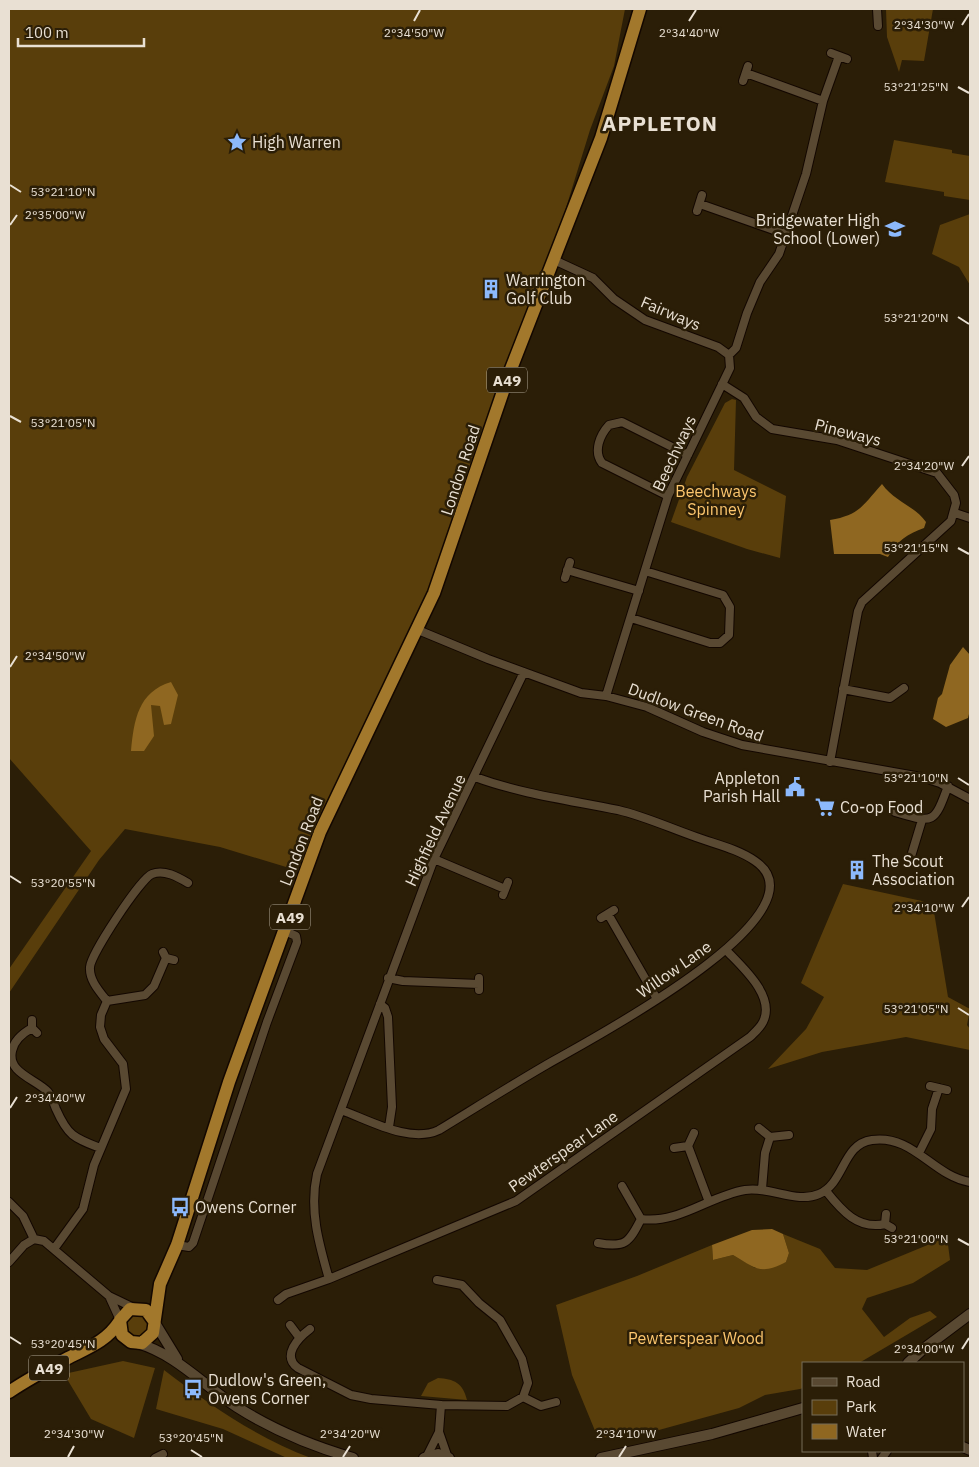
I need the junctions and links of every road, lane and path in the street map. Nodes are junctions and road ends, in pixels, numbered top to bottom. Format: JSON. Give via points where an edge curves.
{"nodes":[{"id":1,"x":640,"y":9,"type":"edge"},
{"id":2,"x":877,"y":9,"type":"edge"},
{"id":3,"x":878,"y":26,"type":"dead end"},
{"id":4,"x":831,"y":53,"type":"dead end"},
{"id":5,"x":746,"y":74,"type":"dead end"},
{"id":6,"x":824,"y":101,"type":"junction"},
{"id":7,"x":700,"y":203,"type":"dead end"},
{"id":8,"x":785,"y":234,"type":"junction"},
{"id":9,"x":554,"y":260,"type":"junction"},
{"id":10,"x":729,"y":355,"type":"junction"},
{"id":11,"x":722,"y":384,"type":"junction"},
{"id":12,"x":688,"y":455,"type":"junction"},
{"id":13,"x":668,"y":496,"type":"junction"},
{"id":14,"x":955,"y":513,"type":"junction"},
{"id":15,"x":970,"y":518,"type":"edge"},
{"id":16,"x":568,"y":570,"type":"dead end"},
{"id":17,"x":645,"y":571,"type":"junction"},
{"id":18,"x":639,"y":591,"type":"junction"},
{"id":19,"x":631,"y":618,"type":"junction"},
{"id":20,"x":418,"y":630,"type":"junction"},
{"id":21,"x":524,"y":672,"type":"junction"},
{"id":22,"x":904,"y":688,"type":"dead end"},
{"id":23,"x":843,"y":689,"type":"junction"},
{"id":24,"x":606,"y":696,"type":"junction"},
{"id":25,"x":830,"y":762,"type":"junction"},
{"id":26,"x":475,"y":777,"type":"junction"},
{"id":27,"x":948,"y":786,"type":"junction"},
{"id":28,"x":970,"y":799,"type":"edge"},
{"id":29,"x":895,"y":812,"type":"dead end"},
{"id":30,"x":922,"y":820,"type":"junction"},
{"id":31,"x":434,"y":859,"type":"junction"},
{"id":32,"x":909,"y":863,"type":"dead end"},
{"id":33,"x":190,"y":884,"type":"dead end"},
{"id":34,"x":505,"y":888,"type":"dead end"},
{"id":35,"x":608,"y":914,"type":"dead end"},
{"id":36,"x":726,"y":950,"type":"junction"},
{"id":37,"x":168,"y":957,"type":"dead end"},
{"id":38,"x":388,"y":978,"type":"junction"},
{"id":39,"x":479,"y":984,"type":"dead end"},
{"id":40,"x":657,"y":999,"type":"junction"},
{"id":41,"x":107,"y":1001,"type":"junction"},
{"id":42,"x":380,"y":1004,"type":"junction"},
{"id":43,"x":33,"y":1027,"type":"dead end"},
{"id":44,"x":930,"y":1086,"type":"dead end"},
{"id":45,"x":341,"y":1110,"type":"junction"},
{"id":46,"x":389,"y":1128,"type":"junction"},
{"id":47,"x":759,"y":1128,"type":"dead end"},
{"id":48,"x":694,"y":1133,"type":"dead end"},
{"id":49,"x":789,"y":1135,"type":"dead end"},
{"id":50,"x":770,"y":1137,"type":"junction"},
{"id":51,"x":688,"y":1146,"type":"junction"},
{"id":52,"x":100,"y":1148,"type":"junction"},
{"id":53,"x":674,"y":1148,"type":"dead end"},
{"id":54,"x":919,"y":1153,"type":"junction"},
{"id":55,"x":970,"y":1182,"type":"edge"},
{"id":56,"x":622,"y":1186,"type":"dead end"},
{"id":57,"x":762,"y":1188,"type":"junction"},
{"id":58,"x":826,"y":1191,"type":"junction"},
{"id":59,"x":9,"y":1202,"type":"edge"},
{"id":60,"x":709,"y":1202,"type":"junction"},
{"id":61,"x":886,"y":1214,"type":"dead end"},
{"id":62,"x":641,"y":1219,"type":"junction"},
{"id":63,"x":34,"y":1239,"type":"junction"},
{"id":64,"x":598,"y":1243,"type":"dead end"},
{"id":65,"x":54,"y":1249,"type":"junction"},
{"id":66,"x":9,"y":1262,"type":"edge"},
{"id":67,"x":329,"y":1279,"type":"junction"},
{"id":68,"x":437,"y":1280,"type":"dead end"},
{"id":69,"x":160,"y":1284,"type":"junction"},
{"id":70,"x":109,"y":1296,"type":"junction"},
{"id":71,"x":278,"y":1300,"type":"dead end"},
{"id":72,"x":135,"y":1308,"type":"junction"},
{"id":73,"x":969,"y":1319,"type":"edge"},
{"id":74,"x":120,"y":1321,"type":"junction"},
{"id":75,"x":154,"y":1322,"type":"junction"},
{"id":76,"x":290,"y":1325,"type":"dead end"},
{"id":77,"x":310,"y":1329,"type":"dead end"},
{"id":78,"x":299,"y":1337,"type":"junction"},
{"id":79,"x":136,"y":1343,"type":"junction"},
{"id":80,"x":91,"y":1348,"type":"junction"},
{"id":81,"x":909,"y":1362,"type":"edge"},
{"id":82,"x":183,"y":1366,"type":"junction"},
{"id":83,"x":9,"y":1392,"type":"edge"},
{"id":84,"x":523,"y":1397,"type":"junction"},
{"id":85,"x":556,"y":1402,"type":"dead end"},
{"id":86,"x":441,"y":1405,"type":"junction"},
{"id":87,"x":802,"y":1408,"type":"edge"},
{"id":88,"x":439,"y":1432,"type":"junction"},
{"id":89,"x":425,"y":1457,"type":"edge"},
{"id":90,"x":353,"y":1458,"type":"edge"},
{"id":91,"x":448,"y":1458,"type":"edge"},
{"id":92,"x":601,"y":1458,"type":"edge"}],
"edges":[{"from":1,"to":9,"type":"highway","name":"London Road","number":"A49","via":[[601,138]]},
{"from":2,"to":3,"type":"street"},
{"from":4,"to":6,"type":"street","name":"Beechways","via":[[843,57]]},
{"from":5,"to":6,"type":"street"},
{"from":6,"to":8,"type":"street","name":"Beechways","via":[[814,146]]},
{"from":7,"to":8,"type":"street"},
{"from":8,"to":10,"type":"street","name":"Beechways","via":[[778,254],[760,282],[736,348]]},
{"from":9,"to":10,"type":"street","name":"Fairways","via":[[593,278],[614,299],[645,320],[718,347]]},
{"from":9,"to":20,"type":"highway","name":"London Road","number":"A49","via":[[512,365],[456,532]]},
{"from":10,"to":11,"type":"street","name":"Beechways","via":[[731,364]]},
{"from":11,"to":12,"type":"street","name":"Beechways"},
{"from":11,"to":14,"type":"street","name":"Pineways","via":[[744,398],[756,417],[772,429],[837,440],[930,469],[944,479],[954,495]]},
{"from":12,"to":13,"type":"street","name":"Beechways"},
{"from":12,"to":13,"type":"street","via":[[622,422],[609,426],[600,441],[598,451],[602,463]]},
{"from":13,"to":17,"type":"street","name":"Beechways"},
{"from":14,"to":15,"type":"street"},
{"from":14,"to":23,"type":"street","via":[[944,529],[862,602]]},
{"from":16,"to":18,"type":"street"},
{"from":17,"to":18,"type":"street","name":"Beechways"},
{"from":17,"to":19,"type":"street","via":[[723,595],[730,607],[728,635],[720,643],[710,643]]},
{"from":18,"to":19,"type":"street","name":"Beechways"},
{"from":19,"to":24,"type":"street","name":"Beechways"},
{"from":20,"to":21,"type":"street","name":"Dudlow Green Road"},
{"from":20,"to":69,"type":"highway","name":"London Road","number":"A49","via":[[331,806],[229,1082],[177,1245]]},
{"from":21,"to":24,"type":"street","name":"Dudlow Green Road","via":[[581,693]]},
{"from":21,"to":26,"type":"street","name":"Highfield Avenue"},
{"from":22,"to":23,"type":"street","via":[[890,698]]},
{"from":23,"to":25,"type":"street"},
{"from":24,"to":25,"type":"street","name":"Dudlow Green Road","via":[[647,707],[742,746]]},
{"from":25,"to":27,"type":"street","name":"Dudlow Green Road","via":[[900,772]]},
{"from":26,"to":31,"type":"street","name":"Highfield Avenue"},
{"from":26,"to":36,"type":"street","name":"Willow Lane","via":[[552,799],[630,814],[740,852],[757,862],[768,877],[768,899]]},
{"from":27,"to":28,"type":"street","name":"Dudlow Green Road"},
{"from":27,"to":30,"type":"street","via":[[940,811],[932,818]]},
{"from":29,"to":30,"type":"street"},
{"from":30,"to":32,"type":"street"},
{"from":31,"to":34,"type":"street"},
{"from":31,"to":38,"type":"street","name":"Highfield Avenue"},
{"from":33,"to":41,"type":"street","via":[[168,874],[151,874],[126,905],[97,948],[90,965],[94,984]]},
{"from":35,"to":40,"type":"street"},
{"from":36,"to":40,"type":"street","name":"Willow Lane","via":[[682,985]]},
{"from":36,"to":67,"type":"street","name":"Pewterspear Lane","via":[[750,976],[766,1002],[763,1022],[750,1037],[516,1201]]},
{"from":37,"to":41,"type":"street","via":[[149,993]]},
{"from":38,"to":39,"type":"street"},
{"from":38,"to":42,"type":"street","name":"Highfield Avenue"},
{"from":40,"to":46,"type":"street","name":"Willow Lane","via":[[439,1130],[422,1134]]},
{"from":41,"to":52,"type":"street","via":[[100,1015],[102,1033],[123,1064],[126,1083],[125,1095]]},
{"from":42,"to":45,"type":"street","name":"Highfield Avenue"},
{"from":42,"to":46,"type":"street","via":[[388,1017],[392,1107]]},
{"from":43,"to":52,"type":"street","via":[[20,1036],[13,1047],[11,1057],[15,1066],[47,1091],[71,1136]]},
{"from":44,"to":54,"type":"street","via":[[943,1089],[932,1109],[931,1129]]},
{"from":45,"to":46,"type":"street"},
{"from":45,"to":67,"type":"street","name":"Highfield Avenue","via":[[317,1174],[313,1201]]},
{"from":47,"to":50,"type":"street"},
{"from":48,"to":51,"type":"street"},
{"from":49,"to":50,"type":"street"},
{"from":50,"to":57,"type":"street"},
{"from":51,"to":53,"type":"street"},
{"from":51,"to":60,"type":"street"},
{"from":52,"to":65,"type":"street","via":[[81,1213]]},
{"from":54,"to":55,"type":"street","via":[[948,1175]]},
{"from":54,"to":58,"type":"street","via":[[899,1142],[862,1142],[853,1149],[837,1180]]},
{"from":56,"to":62,"type":"street"},
{"from":57,"to":58,"type":"street","via":[[800,1198]]},
{"from":57,"to":60,"type":"street"},
{"from":58,"to":61,"type":"street","via":[[854,1220],[872,1226],[889,1226]]},
{"from":59,"to":63,"type":"street","via":[[23,1216]]},
{"from":60,"to":62,"type":"street","via":[[663,1220]]},
{"from":62,"to":64,"type":"street","via":[[630,1239],[622,1244]]},
{"from":63,"to":65,"type":"street","via":[[44,1241]]},
{"from":63,"to":66,"type":"street"},
{"from":65,"to":70,"type":"street"},
{"from":67,"to":71,"type":"street","name":"Pewterspear Lane","via":[[286,1294]]},
{"from":68,"to":84,"type":"street","via":[[446,1277],[462,1285],[506,1328],[528,1375]]},
{"from":69,"to":72,"type":"highway","name":"London Road","number":"A49","via":[[148,1300]]},
{"from":69,"to":75,"type":"highway","name":"London Road","number":"A49"},
{"from":70,"to":72,"type":"street"},
{"from":70,"to":74,"type":"street"},
{"from":72,"to":74,"type":"highway","number":"A49","via":[[126,1312]]},
{"from":72,"to":75,"type":"highway","via":[[146,1310]]},
{"from":73,"to":81,"type":"street"},
{"from":74,"to":79,"type":"highway","via":[[122,1336]]},
{"from":74,"to":80,"type":"highway","number":"A49","via":[[108,1336]]},
{"from":75,"to":79,"type":"highway","number":"A49","via":[[150,1337]]},
{"from":75,"to":82,"type":"street"},
{"from":76,"to":78,"type":"street"},
{"from":77,"to":78,"type":"street"},
{"from":78,"to":86,"type":"street","via":[[291,1353],[294,1366],[332,1387],[371,1399]]},
{"from":79,"to":80,"type":"highway","number":"A49"},
{"from":79,"to":82,"type":"street","via":[[150,1347]]},
{"from":80,"to":83,"type":"highway","number":"A49"},
{"from":82,"to":90,"type":"street","via":[[204,1385],[276,1429]]},
{"from":84,"to":85,"type":"street","via":[[541,1406]]},
{"from":84,"to":86,"type":"street","via":[[517,1402],[498,1406]]},
{"from":86,"to":88,"type":"street"},
{"from":87,"to":92,"type":"street","via":[[712,1434]]},
{"from":88,"to":89,"type":"street"},
{"from":88,"to":91,"type":"street"},
{"from":89,"to":91,"type":"street","via":[[438,1454]]}]}
